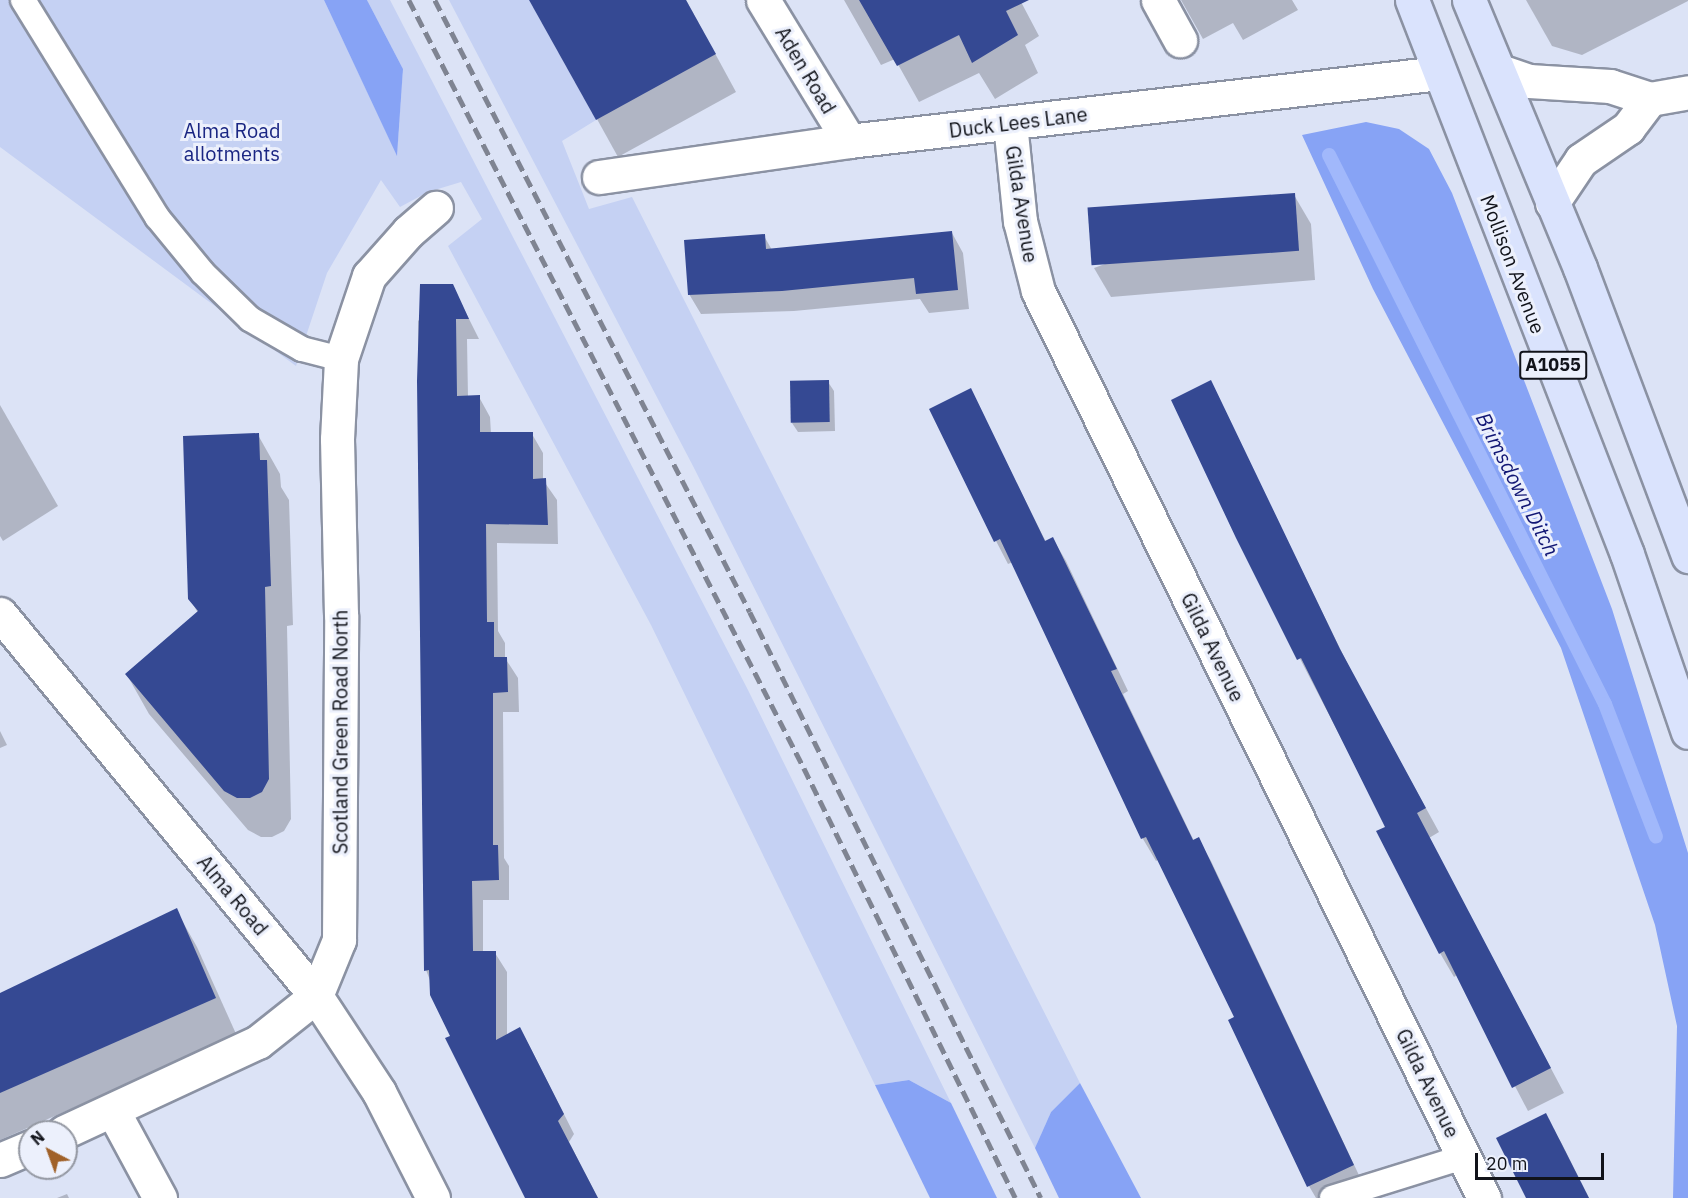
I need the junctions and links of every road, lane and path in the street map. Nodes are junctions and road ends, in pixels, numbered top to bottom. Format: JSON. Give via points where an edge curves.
{"nodes":[{"id":1,"x":23,"y":0,"type":"edge"},
{"id":2,"x":763,"y":0,"type":"edge"},
{"id":3,"x":1158,"y":0,"type":"edge"},
{"id":4,"x":1412,"y":0,"type":"edge"},
{"id":5,"x":1469,"y":0,"type":"edge"},
{"id":6,"x":1180,"y":40,"type":"dead end"},
{"id":7,"x":1500,"y":71,"type":"junction"},
{"id":8,"x":1439,"y":73,"type":"junction"},
{"id":9,"x":1688,"y":92,"type":"edge"},
{"id":10,"x":1650,"y":99,"type":"junction"},
{"id":11,"x":1010,"y":123,"type":"junction"},
{"id":12,"x":849,"y":141,"type":"junction"},
{"id":13,"x":599,"y":177,"type":"dead end"},
{"id":14,"x":1552,"y":203,"type":"junction"},
{"id":15,"x":436,"y":208,"type":"dead end"},
{"id":16,"x":341,"y":359,"type":"junction"},
{"id":17,"x":1688,"y":556,"type":"edge"},
{"id":18,"x":0,"y":614,"type":"edge"},
{"id":19,"x":1688,"y":732,"type":"edge"},
{"id":20,"x":316,"y":996,"type":"junction"},
{"id":21,"x":113,"y":1111,"type":"junction"},
{"id":22,"x":78,"y":1126,"type":"edge"},
{"id":23,"x":18,"y":1152,"type":"edge"},
{"id":24,"x":1464,"y":1156,"type":"junction"},
{"id":25,"x":0,"y":1160,"type":"edge"},
{"id":26,"x":160,"y":1198,"type":"edge"},
{"id":27,"x":434,"y":1198,"type":"edge"},
{"id":28,"x":1332,"y":1198,"type":"edge"},
{"id":29,"x":1484,"y":1198,"type":"edge"}],
"edges":[{"from":1,"to":16,"type":"lane","via":[[157,217],[203,273],[250,319],[302,349]]},
{"from":2,"to":12,"type":"street","name":"Aden Road"},
{"from":3,"to":6,"type":"street"},
{"from":4,"to":8,"type":"main road","name":"Mollison Avenue","number":"A1055"},
{"from":5,"to":7,"type":"main road","number":"A1055"},
{"from":7,"to":10,"type":"street","via":[[1529,81],[1610,86]]},
{"from":7,"to":14,"type":"main road","number":"A1055"},
{"from":8,"to":11,"type":"street","name":"Duck Lees Lane"},
{"from":8,"to":19,"type":"main road","name":"Mollison Avenue","number":"A1055","via":[[1627,554]]},
{"from":9,"to":10,"type":"street"},
{"from":10,"to":14,"type":"street","via":[[1628,128],[1581,160]]},
{"from":11,"to":12,"type":"street","name":"Duck Lees Lane"},
{"from":11,"to":24,"type":"street","name":"Gilda Avenue","via":[[1020,220],[1038,291]]},
{"from":12,"to":13,"type":"street","name":"Duck Lees Lane"},
{"from":14,"to":17,"type":"main road","number":"A1055"},
{"from":15,"to":16,"type":"street","name":"Scotland Green Road North","via":[[408,232],[369,276]]},
{"from":16,"to":20,"type":"street","name":"Scotland Green Road North","via":[[337,438],[341,615],[339,940]]},
{"from":18,"to":20,"type":"street","name":"Alma Road"},
{"from":20,"to":21,"type":"street","name":"Scotland Green Road North","via":[[258,1041]]},
{"from":20,"to":27,"type":"street","name":"Alma Road","via":[[379,1092]]},
{"from":21,"to":22,"type":"street","name":"Scotland Green Road North"},
{"from":21,"to":26,"type":"street"},
{"from":23,"to":25,"type":"street"},
{"from":24,"to":28,"type":"lane","name":"Gilda Avenue"},
{"from":24,"to":29,"type":"street","name":"Gilda Avenue"}]}
